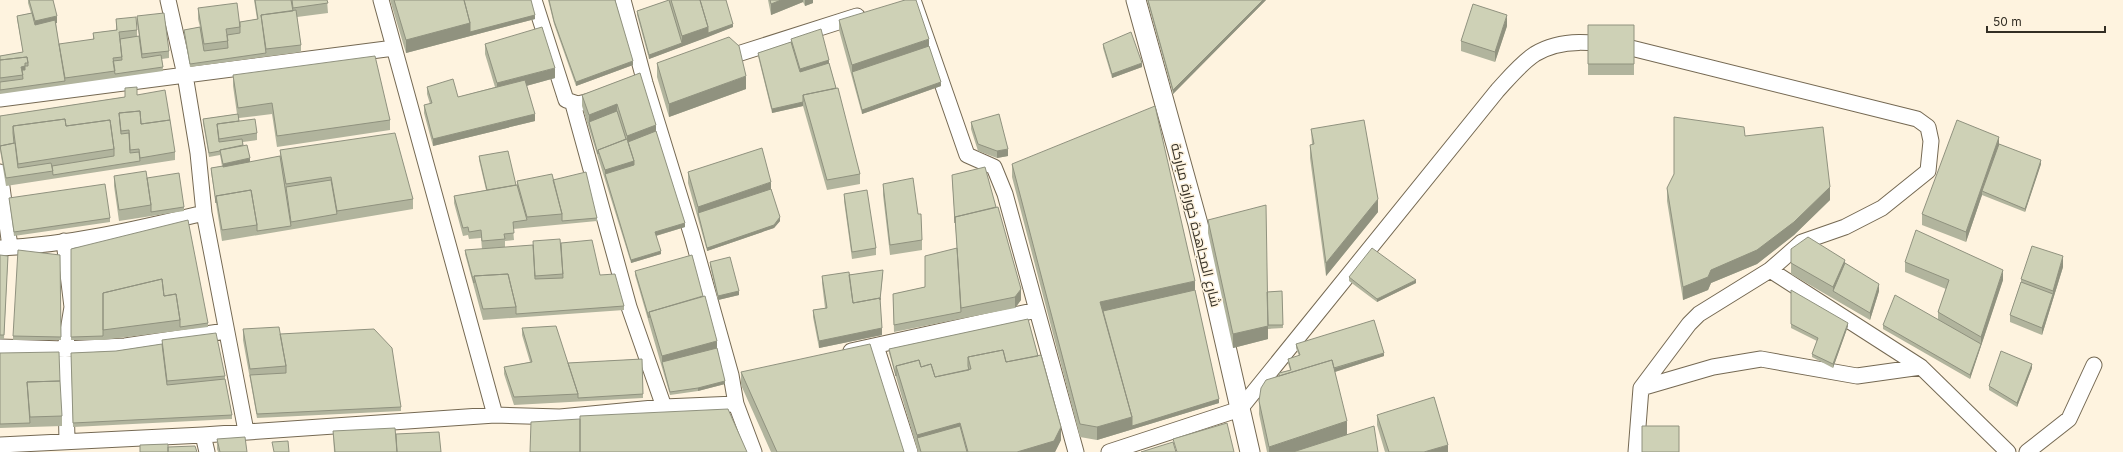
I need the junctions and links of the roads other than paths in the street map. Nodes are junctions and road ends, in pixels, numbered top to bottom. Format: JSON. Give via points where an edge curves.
{"nodes":[{"id":1,"x":168,"y":0,"type":"edge"},
{"id":2,"x":381,"y":0,"type":"edge"},
{"id":3,"x":534,"y":0,"type":"edge"},
{"id":4,"x":624,"y":0,"type":"edge"},
{"id":5,"x":1136,"y":0,"type":"edge"},
{"id":6,"x":908,"y":1,"type":"edge"},
{"id":7,"x":871,"y":12,"type":"edge"},
{"id":8,"x":394,"y":48,"type":"junction"},
{"id":9,"x":706,"y":64,"type":"edge"},
{"id":10,"x":185,"y":75,"type":"junction"},
{"id":11,"x":660,"y":78,"type":"edge"},
{"id":12,"x":646,"y":83,"type":"junction"},
{"id":13,"x":630,"y":88,"type":"edge"},
{"id":14,"x":615,"y":93,"type":"edge"},
{"id":15,"x":0,"y":99,"type":"edge"},
{"id":16,"x":573,"y":104,"type":"junction"},
{"id":17,"x":0,"y":172,"type":"edge"},
{"id":18,"x":204,"y":212,"type":"junction"},
{"id":19,"x":64,"y":241,"type":"junction"},
{"id":20,"x":5,"y":247,"type":"edge"},
{"id":21,"x":1770,"y":270,"type":"junction"},
{"id":22,"x":1037,"y":310,"type":"junction"},
{"id":23,"x":226,"y":331,"type":"junction"},
{"id":24,"x":876,"y":346,"type":"junction"},
{"id":25,"x":0,"y":348,"type":"edge"},
{"id":26,"x":65,"y":349,"type":"junction"},
{"id":27,"x":837,"y":354,"type":"edge"},
{"id":28,"x":2094,"y":365,"type":"dead end"},
{"id":29,"x":1921,"y":367,"type":"junction"},
{"id":30,"x":746,"y":372,"type":"edge"},
{"id":31,"x":731,"y":375,"type":"junction"},
{"id":32,"x":1641,"y":388,"type":"junction"},
{"id":33,"x":736,"y":404,"type":"junction"},
{"id":34,"x":664,"y":407,"type":"junction"},
{"id":35,"x":1240,"y":409,"type":"junction"},
{"id":36,"x":495,"y":415,"type":"junction"},
{"id":37,"x":246,"y":431,"type":"junction"},
{"id":38,"x":203,"y":435,"type":"junction"},
{"id":39,"x":67,"y":441,"type":"junction"},
{"id":40,"x":0,"y":445,"type":"edge"},
{"id":41,"x":134,"y":445,"type":"edge"},
{"id":42,"x":207,"y":452,"type":"edge"},
{"id":43,"x":754,"y":452,"type":"edge"},
{"id":44,"x":910,"y":452,"type":"edge"},
{"id":45,"x":1076,"y":452,"type":"edge"},
{"id":46,"x":1109,"y":452,"type":"edge"},
{"id":47,"x":1250,"y":452,"type":"edge"},
{"id":48,"x":1636,"y":452,"type":"edge"},
{"id":49,"x":2008,"y":452,"type":"edge"},
{"id":50,"x":2027,"y":452,"type":"edge"}],
"edges":[{"from":1,"to":10,"type":"street"},
{"from":2,"to":8,"type":"street"},
{"from":3,"to":16,"type":"street","via":[[566,100]]},
{"from":4,"to":12,"type":"street"},
{"from":5,"to":35,"type":"street","name":"شارع المجاهدة خورارة مباركة","via":[[1198,224]]},
{"from":6,"to":22,"type":"street","via":[[967,155],[994,167]]},
{"from":7,"to":9,"type":"street"},
{"from":8,"to":10,"type":"street"},
{"from":8,"to":36,"type":"street"},
{"from":10,"to":15,"type":"street"},
{"from":10,"to":18,"type":"street","via":[[198,153]]},
{"from":11,"to":12,"type":"street"},
{"from":12,"to":13,"type":"street"},
{"from":12,"to":31,"type":"street"},
{"from":14,"to":16,"type":"street","via":[[585,103]]},
{"from":16,"to":34,"type":"street","via":[[629,307]]},
{"from":17,"to":20,"type":"street"},
{"from":18,"to":19,"type":"street","via":[[134,230]]},
{"from":18,"to":23,"type":"street"},
{"from":19,"to":20,"type":"street"},
{"from":19,"to":26,"type":"street","via":[[72,307]]},
{"from":21,"to":29,"type":"street"},
{"from":21,"to":32,"type":"street","via":[[1699,314]]},
{"from":21,"to":35,"type":"street","via":[[1802,242],[1845,227],[1882,208],[1928,171],[1931,141],[1928,127],[1918,119],[1631,48],[1596,42],[1554,46],[1535,54],[1521,65],[1497,91]]},
{"from":22,"to":24,"type":"street"},
{"from":22,"to":45,"type":"street"},
{"from":23,"to":26,"type":"street","via":[[125,346]]},
{"from":23,"to":37,"type":"street"},
{"from":24,"to":27,"type":"street"},
{"from":24,"to":44,"type":"street"},
{"from":25,"to":26,"type":"street"},
{"from":26,"to":39,"type":"street"},
{"from":28,"to":50,"type":"street","via":[[2069,419]]},
{"from":29,"to":32,"type":"street","via":[[1857,376],[1761,359],[1713,367]]},
{"from":29,"to":49,"type":"street"},
{"from":30,"to":31,"type":"street"},
{"from":31,"to":33,"type":"street"},
{"from":32,"to":48,"type":"street"},
{"from":33,"to":34,"type":"street"},
{"from":33,"to":43,"type":"street"},
{"from":34,"to":36,"type":"street","via":[[560,417]]},
{"from":35,"to":46,"type":"street"},
{"from":35,"to":47,"type":"street","name":"شارع المجاهدة خورارة مباركة"},
{"from":36,"to":37,"type":"street"},
{"from":37,"to":38,"type":"street"},
{"from":38,"to":41,"type":"street"},
{"from":38,"to":42,"type":"street"},
{"from":39,"to":40,"type":"street"},
{"from":39,"to":41,"type":"street"}]}
